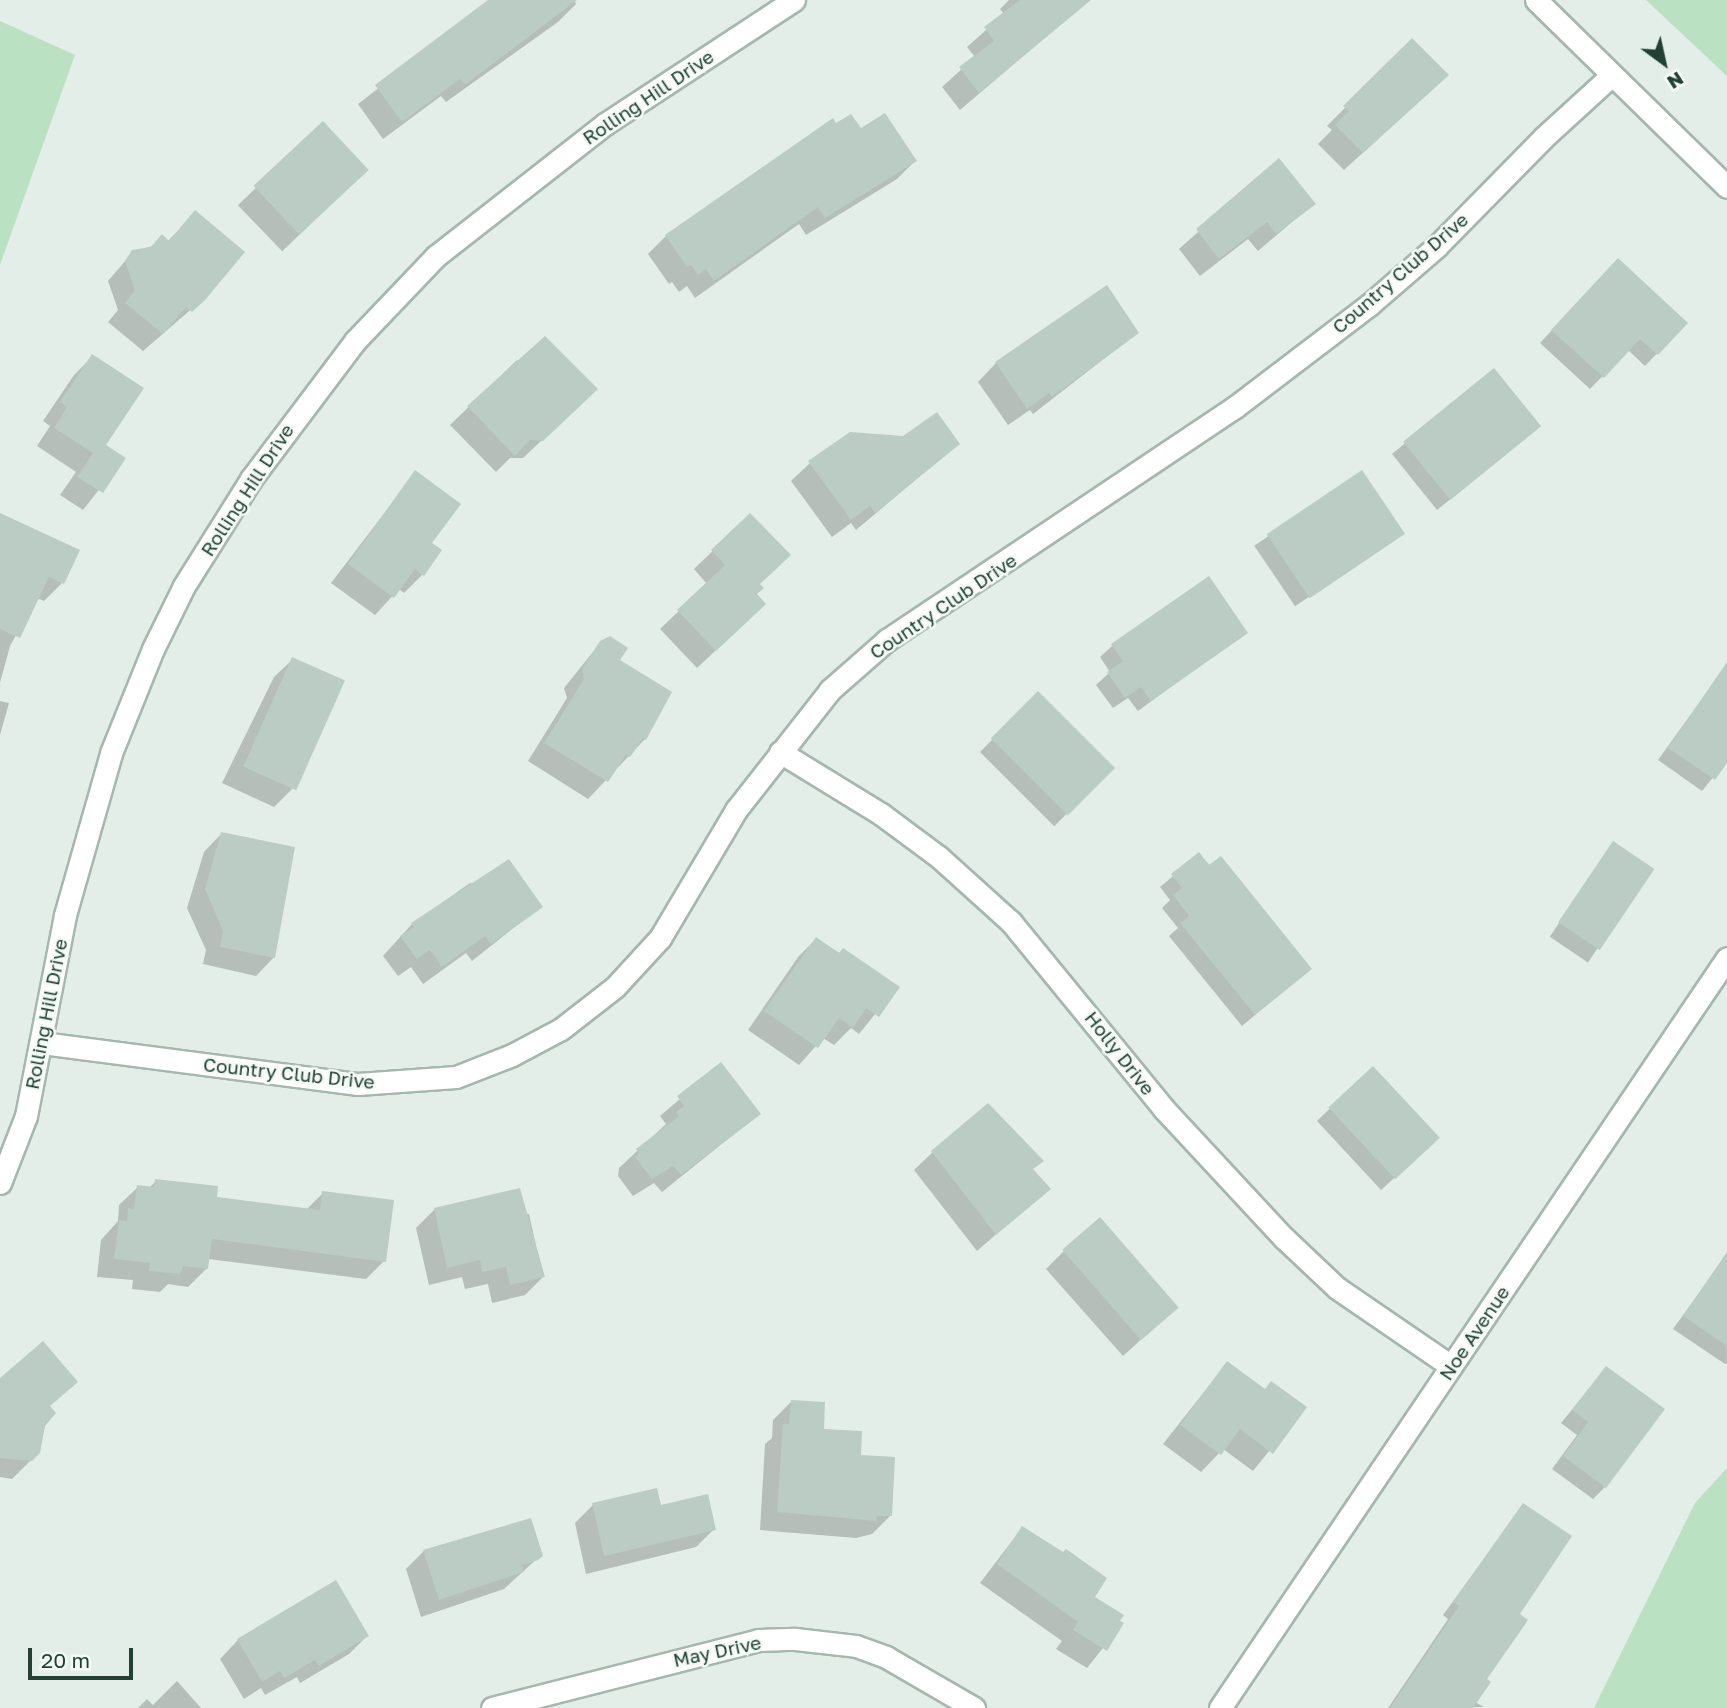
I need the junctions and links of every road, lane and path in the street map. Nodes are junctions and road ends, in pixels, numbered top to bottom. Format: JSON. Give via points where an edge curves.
{"nodes":[{"id":1,"x":794,"y":0,"type":"edge"},
{"id":2,"x":1536,"y":0,"type":"edge"},
{"id":3,"x":1612,"y":75,"type":"junction"},
{"id":4,"x":1727,"y":187,"type":"edge"},
{"id":5,"x":780,"y":752,"type":"junction"},
{"id":6,"x":1727,"y":958,"type":"edge"},
{"id":7,"x":42,"y":1043,"type":"junction"},
{"id":8,"x":0,"y":1183,"type":"edge"},
{"id":9,"x":1451,"y":1366,"type":"junction"},
{"id":10,"x":492,"y":1708,"type":"edge"},
{"id":11,"x":974,"y":1708,"type":"edge"},
{"id":12,"x":1220,"y":1708,"type":"edge"}],
"edges":[{"from":1,"to":7,"type":"street","name":"Rolling Hill Drive","via":[[605,124],[477,220],[355,341],[303,405],[191,575],[153,649],[111,753],[90,822],[65,915]]},
{"from":2,"to":3,"type":"street"},
{"from":3,"to":4,"type":"street"},
{"from":3,"to":5,"type":"street","name":"Country Club Drive","via":[[1437,246],[1369,305],[1235,407],[887,640],[830,690]]},
{"from":5,"to":7,"type":"street","name":"Country Club Drive","via":[[736,810],[675,915],[634,968],[561,1029],[512,1055],[456,1077],[358,1084]]},
{"from":5,"to":9,"type":"street","name":"Holly Drive","via":[[881,814],[1011,922],[1164,1109],[1284,1238],[1337,1288]]},
{"from":6,"to":9,"type":"street","name":"Noe Avenue"},
{"from":7,"to":8,"type":"street","name":"Rolling Hill Drive","via":[[26,1116]]},
{"from":9,"to":12,"type":"street","name":"Noe Avenue"},
{"from":10,"to":11,"type":"street","name":"May Drive","via":[[745,1643],[795,1639],[856,1646],[886,1657]]}]}
